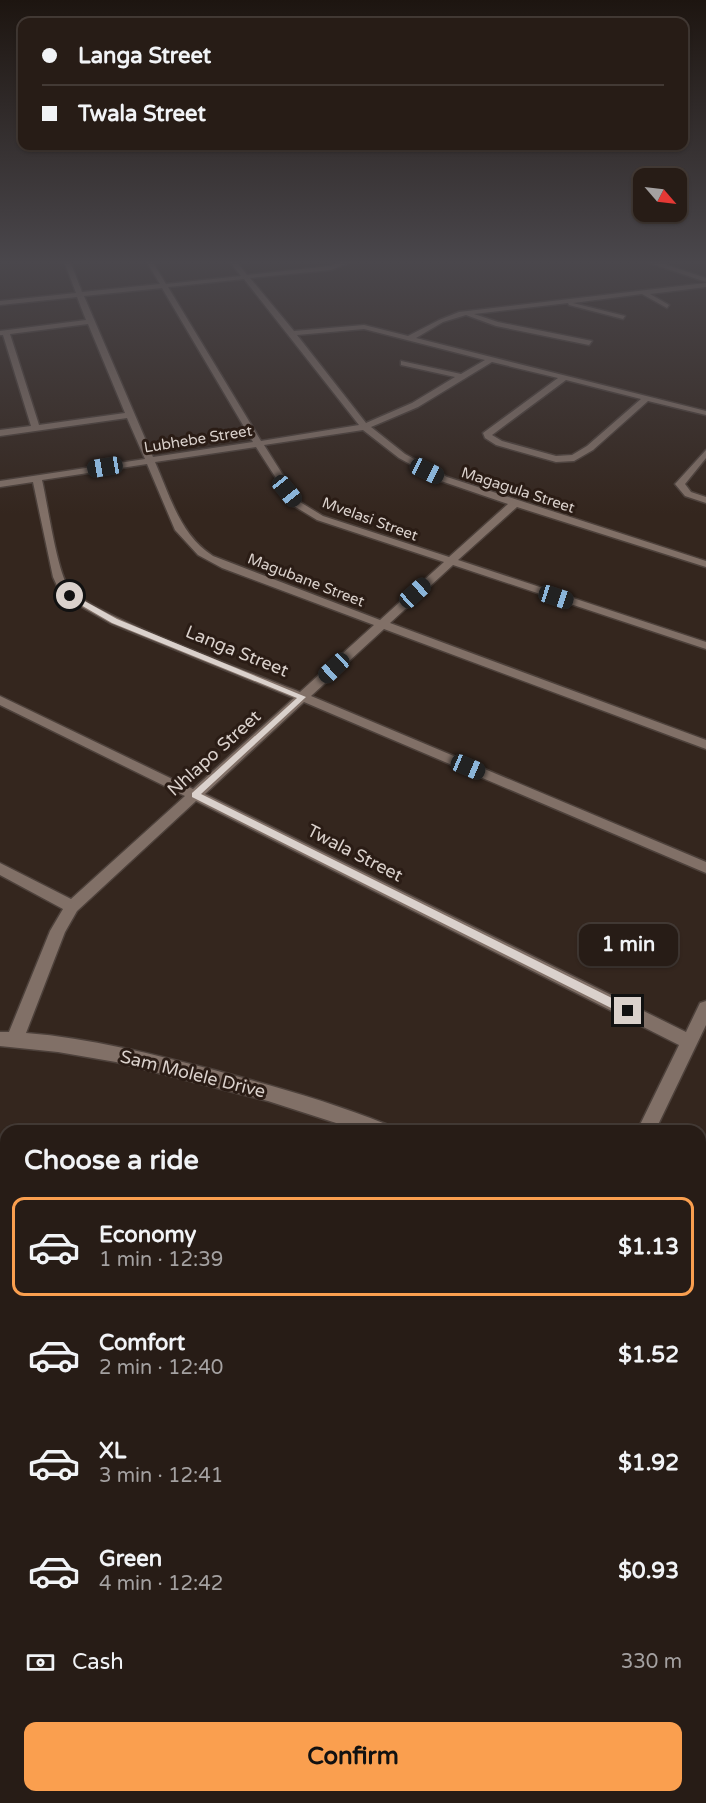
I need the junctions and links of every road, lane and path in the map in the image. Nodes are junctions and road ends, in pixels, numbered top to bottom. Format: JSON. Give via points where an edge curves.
{"nodes":[{"id":1,"x":7,"y":345,"type":"edge"},
{"id":2,"x":100,"y":345,"type":"edge"},
{"id":3,"x":200,"y":345,"type":"edge"},
{"id":4,"x":301,"y":345,"type":"edge"},
{"id":5,"x":433,"y":345,"type":"edge"},
{"id":6,"x":491,"y":359,"type":"junction"},
{"id":7,"x":404,"y":363,"type":"dead end"},
{"id":8,"x":463,"y":377,"type":"junction"},
{"id":9,"x":565,"y":377,"type":"junction"},
{"id":10,"x":647,"y":398,"type":"junction"},
{"id":11,"x":706,"y":413,"type":"edge"},
{"id":12,"x":129,"y":415,"type":"junction"},
{"id":13,"x":35,"y":427,"type":"junction"},
{"id":14,"x":365,"y":427,"type":"junction"},
{"id":15,"x":0,"y":432,"type":"edge"},
{"id":16,"x":258,"y":443,"type":"junction"},
{"id":17,"x":706,"y":453,"type":"edge"},
{"id":18,"x":150,"y":460,"type":"junction"},
{"id":19,"x":37,"y":478,"type":"junction"},
{"id":20,"x":0,"y":484,"type":"edge"},
{"id":21,"x":706,"y":500,"type":"edge"},
{"id":22,"x":514,"y":504,"type":"junction"},
{"id":23,"x":450,"y":562,"type":"junction"},
{"id":24,"x":706,"y":564,"type":"edge"},
{"id":25,"x":381,"y":624,"type":"junction"},
{"id":26,"x":706,"y":646,"type":"edge"},
{"id":27,"x":302,"y":697,"type":"junction"},
{"id":28,"x":0,"y":700,"type":"edge"},
{"id":29,"x":706,"y":745,"type":"edge"},
{"id":30,"x":195,"y":795,"type":"junction"},
{"id":31,"x":0,"y":868,"type":"edge"},
{"id":32,"x":706,"y":868,"type":"edge"},
{"id":33,"x":72,"y":907,"type":"junction"},
{"id":34,"x":706,"y":1008,"type":"edge"},
{"id":35,"x":702,"y":1028,"type":"edge"},
{"id":36,"x":8,"y":1039,"type":"edge"},
{"id":37,"x":690,"y":1042,"type":"junction"},
{"id":38,"x":364,"y":1125,"type":"edge"},
{"id":39,"x":649,"y":1125,"type":"edge"}],
"edges":[{"from":1,"to":13,"type":"street"},
{"from":2,"to":12,"type":"street","name":"Magubane Street"},
{"from":3,"to":16,"type":"street","name":"Mvelasi Street"},
{"from":4,"to":14,"type":"street","name":"Magagula Street"},
{"from":5,"to":6,"type":"street"},
{"from":6,"to":8,"type":"street","name":"Lubhebe Street"},
{"from":6,"to":9,"type":"street"},
{"from":7,"to":8,"type":"street"},
{"from":8,"to":14,"type":"street","name":"Lubhebe Street","via":[[397,415]]},
{"from":9,"to":10,"type":"street"},
{"from":9,"to":10,"type":"street","via":[[493,428],[488,436],[556,459],[574,459]]},
{"from":10,"to":11,"type":"street"},
{"from":12,"to":13,"type":"street"},
{"from":12,"to":18,"type":"street","name":"Magubane Street"},
{"from":13,"to":15,"type":"street"},
{"from":14,"to":16,"type":"street","name":"Lubhebe Street"},
{"from":14,"to":22,"type":"street","name":"Magagula Street","via":[[427,471]]},
{"from":16,"to":18,"type":"street","name":"Lubhebe Street"},
{"from":16,"to":23,"type":"street","name":"Mvelasi Street","via":[[287,491],[308,512]]},
{"from":17,"to":21,"type":"street","via":[[680,484],[688,494]]},
{"from":18,"to":19,"type":"street","name":"Lubhebe Street"},
{"from":18,"to":25,"type":"street","name":"Magubane Street","via":[[180,530],[198,552]]},
{"from":19,"to":20,"type":"street","name":"Lubhebe Street"},
{"from":19,"to":27,"type":"street","name":"Langa Street","via":[[58,577],[70,596],[114,621]]},
{"from":22,"to":23,"type":"street","name":"Nhlapo Street"},
{"from":22,"to":24,"type":"street","name":"Magagula Street"},
{"from":23,"to":25,"type":"street","name":"Nhlapo Street"},
{"from":23,"to":26,"type":"street","name":"Mvelasi Street"},
{"from":25,"to":27,"type":"street","name":"Nhlapo Street"},
{"from":25,"to":29,"type":"street","name":"Magubane Street"},
{"from":27,"to":30,"type":"street","name":"Nhlapo Street"},
{"from":27,"to":32,"type":"street","name":"Langa Street"},
{"from":28,"to":30,"type":"street","name":"Twala Street"},
{"from":30,"to":33,"type":"street","name":"Nhlapo Street"},
{"from":30,"to":37,"type":"street","name":"Twala Street"},
{"from":31,"to":33,"type":"street"},
{"from":33,"to":36,"type":"street","name":"Nhlapo Street"},
{"from":34,"to":35,"type":"street"},
{"from":35,"to":37,"type":"street"},
{"from":36,"to":38,"type":"street","name":"Sam Molele Drive","via":[[90,1049],[179,1069],[276,1095]]},
{"from":37,"to":39,"type":"street"}]}
